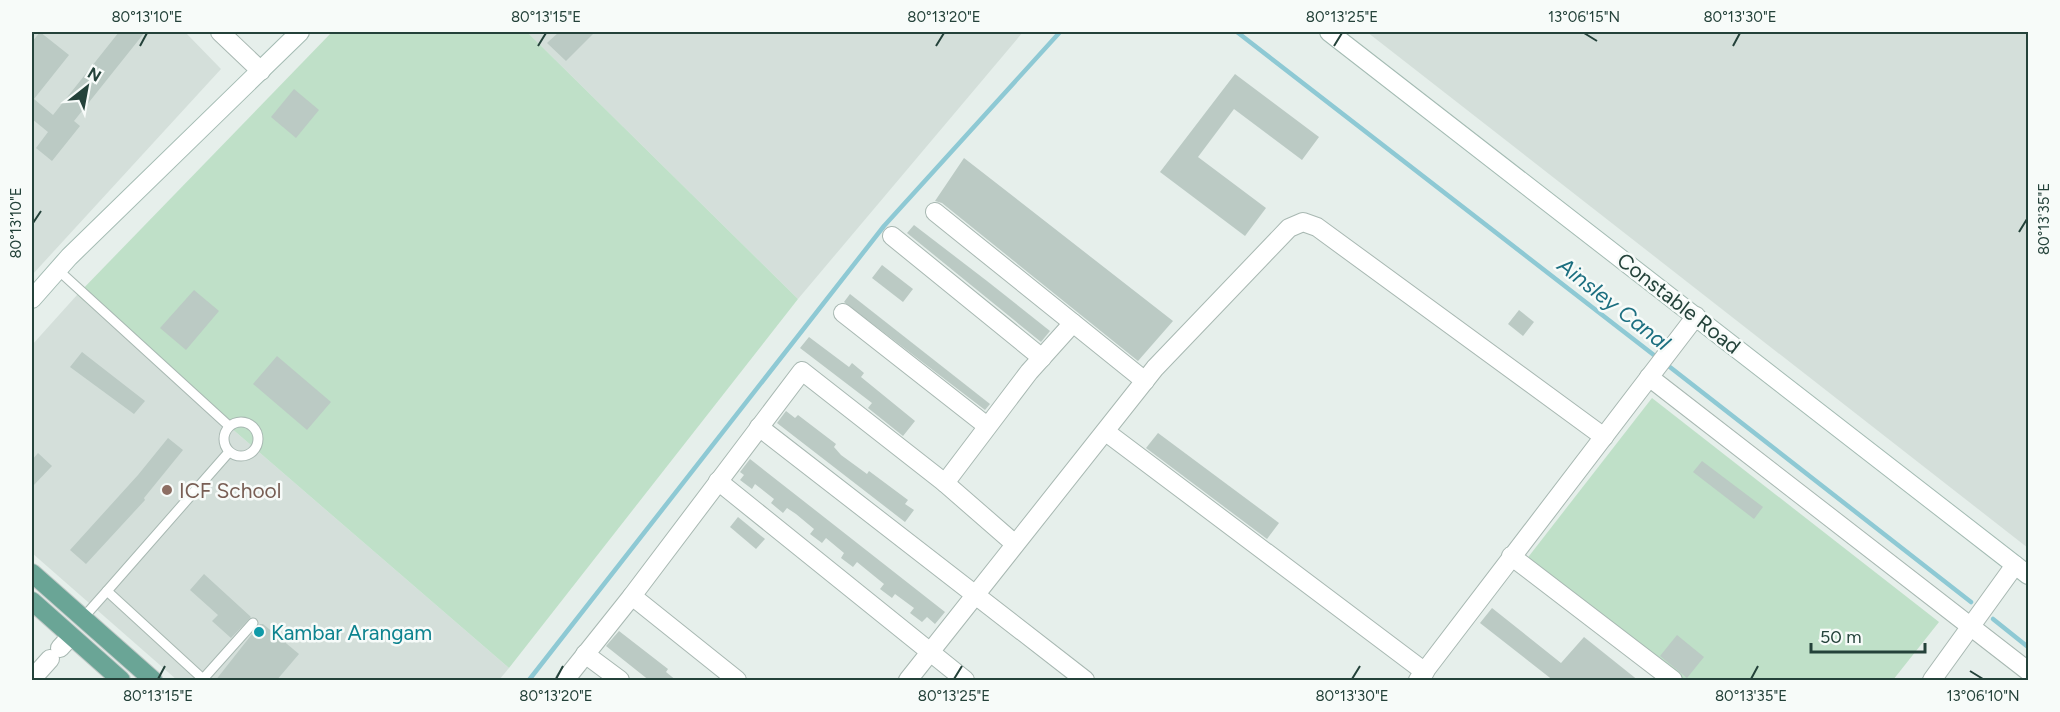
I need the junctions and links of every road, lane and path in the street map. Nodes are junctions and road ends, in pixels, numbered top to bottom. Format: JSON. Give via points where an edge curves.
{"nodes":[{"id":1,"x":220,"y":32,"type":"edge"},
{"id":2,"x":300,"y":32,"type":"edge"},
{"id":3,"x":1329,"y":32,"type":"edge"},
{"id":4,"x":261,"y":71,"type":"junction"},
{"id":5,"x":935,"y":212,"type":"dead end"},
{"id":6,"x":891,"y":236,"type":"dead end"},
{"id":7,"x":57,"y":269,"type":"junction"},
{"id":8,"x":32,"y":299,"type":"edge"},
{"id":9,"x":843,"y":313,"type":"dead end"},
{"id":10,"x":1696,"y":316,"type":"junction"},
{"id":11,"x":1073,"y":322,"type":"junction"},
{"id":12,"x":1042,"y":358,"type":"junction"},
{"id":13,"x":1657,"y":367,"type":"junction"},
{"id":14,"x":1146,"y":381,"type":"junction"},
{"id":15,"x":229,"y":426,"type":"junction"},
{"id":16,"x":987,"y":426,"type":"junction"},
{"id":17,"x":759,"y":427,"type":"junction"},
{"id":18,"x":1106,"y":432,"type":"junction"},
{"id":19,"x":1604,"y":437,"type":"junction"},
{"id":20,"x":229,"y":452,"type":"junction"},
{"id":21,"x":718,"y":481,"type":"junction"},
{"id":22,"x":945,"y":483,"type":"junction"},
{"id":23,"x":1015,"y":544,"type":"junction"},
{"id":24,"x":1511,"y":556,"type":"junction"},
{"id":25,"x":2022,"y":570,"type":"edge"},
{"id":26,"x":32,"y":573,"type":"edge"},
{"id":27,"x":107,"y":591,"type":"junction"},
{"id":28,"x":975,"y":595,"type":"junction"},
{"id":29,"x":632,"y":596,"type":"junction"},
{"id":30,"x":32,"y":601,"type":"edge"},
{"id":31,"x":82,"y":618,"type":"junction"},
{"id":32,"x":253,"y":623,"type":"dead end"},
{"id":33,"x":1971,"y":626,"type":"junction"},
{"id":34,"x":60,"y":648,"type":"junction"},
{"id":35,"x":929,"y":653,"type":"junction"},
{"id":36,"x":585,"y":654,"type":"junction"},
{"id":37,"x":2028,"y":671,"type":"edge"},
{"id":38,"x":1421,"y":676,"type":"edge"},
{"id":39,"x":32,"y":679,"type":"edge"},
{"id":40,"x":121,"y":681,"type":"edge"},
{"id":41,"x":153,"y":681,"type":"edge"},
{"id":42,"x":565,"y":681,"type":"edge"},
{"id":43,"x":620,"y":681,"type":"edge"},
{"id":44,"x":736,"y":681,"type":"edge"},
{"id":45,"x":908,"y":681,"type":"edge"},
{"id":46,"x":964,"y":681,"type":"edge"},
{"id":47,"x":1085,"y":681,"type":"edge"},
{"id":48,"x":1673,"y":681,"type":"edge"},
{"id":49,"x":1932,"y":681,"type":"edge"}],
"edges":[{"from":1,"to":4,"type":"street"},
{"from":2,"to":4,"type":"street"},
{"from":3,"to":10,"type":"street","name":"Constable Road"},
{"from":4,"to":7,"type":"street"},
{"from":5,"to":11,"type":"street"},
{"from":6,"to":12,"type":"street"},
{"from":7,"to":8,"type":"street"},
{"from":7,"to":15,"type":"lane"},
{"from":9,"to":16,"type":"street"},
{"from":10,"to":13,"type":"street"},
{"from":10,"to":25,"type":"street","name":"Constable Road"},
{"from":11,"to":12,"type":"street"},
{"from":11,"to":14,"type":"street"},
{"from":12,"to":16,"type":"street"},
{"from":13,"to":19,"type":"street"},
{"from":13,"to":33,"type":"street"},
{"from":14,"to":18,"type":"street"},
{"from":14,"to":19,"type":"street","via":[[1248,268],[1289,228],[1303,222],[1317,227],[1411,294]]},
{"from":15,"to":20,"type":"lane","via":[[223,442]]},
{"from":15,"to":20,"type":"lane","via":[[244,422],[254,428],[258,439],[255,449],[245,456]]},
{"from":16,"to":22,"type":"street"},
{"from":17,"to":21,"type":"street"},
{"from":17,"to":22,"type":"street","via":[[802,371]]},
{"from":17,"to":28,"type":"street"},
{"from":18,"to":23,"type":"street"},
{"from":18,"to":38,"type":"street"},
{"from":19,"to":24,"type":"street"},
{"from":20,"to":27,"type":"lane"},
{"from":21,"to":29,"type":"street"},
{"from":21,"to":35,"type":"street"},
{"from":22,"to":23,"type":"street"},
{"from":23,"to":28,"type":"street"},
{"from":24,"to":38,"type":"street"},
{"from":24,"to":48,"type":"street"},
{"from":25,"to":33,"type":"street"},
{"from":26,"to":31,"type":"main road"},
{"from":27,"to":31,"type":"lane"},
{"from":27,"to":32,"type":"lane","via":[[203,679]]},
{"from":28,"to":35,"type":"street"},
{"from":28,"to":47,"type":"street"},
{"from":29,"to":36,"type":"street"},
{"from":29,"to":44,"type":"street"},
{"from":30,"to":34,"type":"main road"},
{"from":31,"to":41,"type":"main road"},
{"from":33,"to":37,"type":"street"},
{"from":33,"to":49,"type":"street"},
{"from":34,"to":39,"type":"street"},
{"from":34,"to":40,"type":"main road"},
{"from":35,"to":45,"type":"street"},
{"from":35,"to":46,"type":"street"},
{"from":36,"to":42,"type":"street"},
{"from":36,"to":43,"type":"street"}]}
